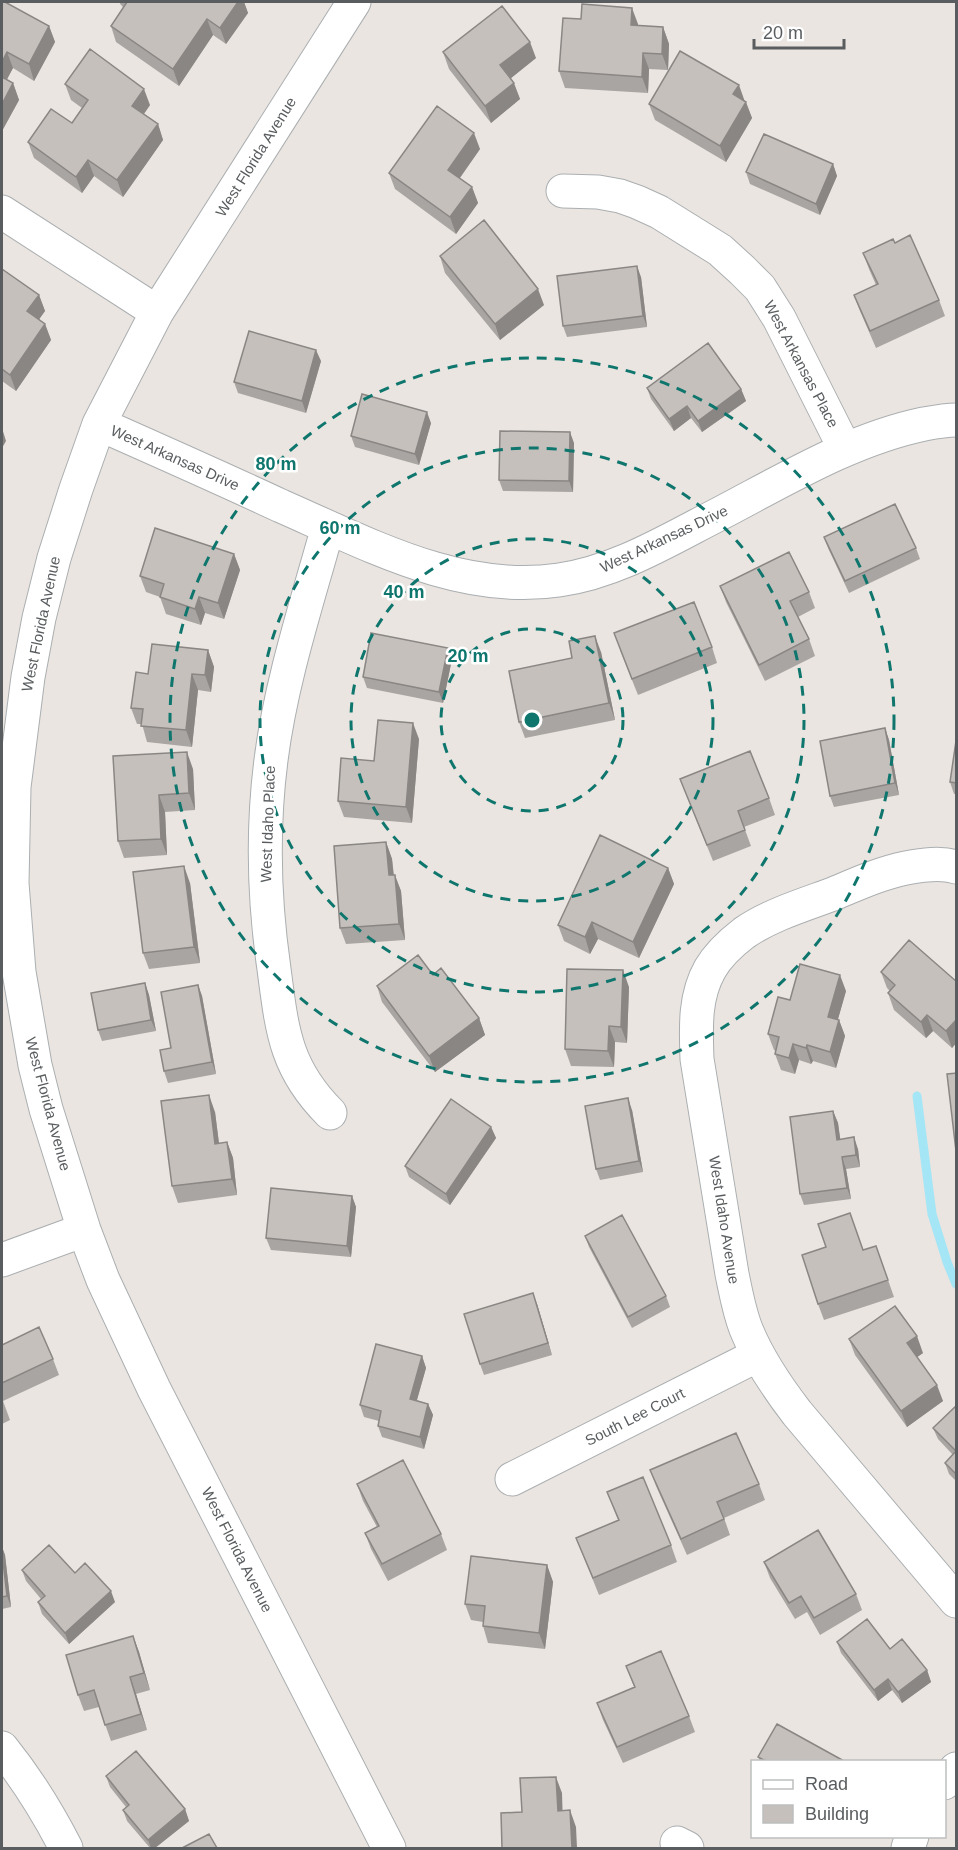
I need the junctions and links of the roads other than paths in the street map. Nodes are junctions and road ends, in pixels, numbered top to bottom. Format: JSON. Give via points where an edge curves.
{"nodes":[{"id":1,"x":354,"y":2,"type":"edge"},
{"id":2,"x":563,"y":191,"type":"dead end"},
{"id":3,"x":2,"y":212,"type":"edge"},
{"id":4,"x":157,"y":312,"type":"junction"},
{"id":5,"x":957,"y":420,"type":"edge"},
{"id":6,"x":99,"y":424,"type":"junction"},
{"id":7,"x":845,"y":449,"type":"junction"},
{"id":8,"x":328,"y":526,"type":"junction"},
{"id":9,"x":957,"y":867,"type":"edge"},
{"id":10,"x":330,"y":1113,"type":"dead end"},
{"id":11,"x":84,"y":1230,"type":"junction"},
{"id":12,"x":2,"y":1260,"type":"edge"},
{"id":13,"x":758,"y":1355,"type":"junction"},
{"id":14,"x":512,"y":1479,"type":"dead end"},
{"id":15,"x":957,"y":1601,"type":"edge"},
{"id":16,"x":2,"y":1748,"type":"edge"},
{"id":17,"x":957,"y":1769,"type":"edge"},
{"id":18,"x":946,"y":1782,"type":"edge"},
{"id":19,"x":66,"y":1848,"type":"edge"},
{"id":20,"x":389,"y":1848,"type":"edge"}],
"edges":[{"from":1,"to":4,"type":"street","name":"West Florida Avenue"},
{"from":2,"to":7,"type":"street","name":"West Arkansas Place","via":[[598,192],[637,202],[720,250],[742,270],[760,288],[779,318]]},
{"from":3,"to":4,"type":"street"},
{"from":4,"to":6,"type":"street","name":"West Florida Avenue"},
{"from":5,"to":7,"type":"street","name":"West Arkansas Drive","via":[[907,428]]},
{"from":6,"to":8,"type":"street","name":"West Arkansas Drive"},
{"from":6,"to":11,"type":"street","name":"West Florida Avenue","via":[[57,548],[39,618],[20,732],[12,835],[14,925],[26,1017],[46,1108]]},
{"from":7,"to":8,"type":"street","name":"West Arkansas Drive","via":[[652,548],[597,571],[561,580],[526,584],[463,576],[416,563]]},
{"from":8,"to":10,"type":"street","name":"West Idaho Place","via":[[290,664],[270,761],[265,881],[268,931],[286,1042],[302,1081]]},
{"from":9,"to":13,"type":"street","name":"West Idaho Avenue","via":[[906,868],[783,913],[744,933],[724,950],[705,980],[695,1025],[697,1059],[738,1306]]},
{"from":11,"to":12,"type":"street"},
{"from":11,"to":20,"type":"street","name":"West Florida Avenue","via":[[154,1389]]},
{"from":13,"to":14,"type":"street","name":"South Lee Court"},
{"from":13,"to":15,"type":"street","name":"West Idaho Avenue","via":[[796,1413]]},
{"from":16,"to":19,"type":"street","via":[[53,1822]]},
{"from":17,"to":18,"type":"street"}]}
